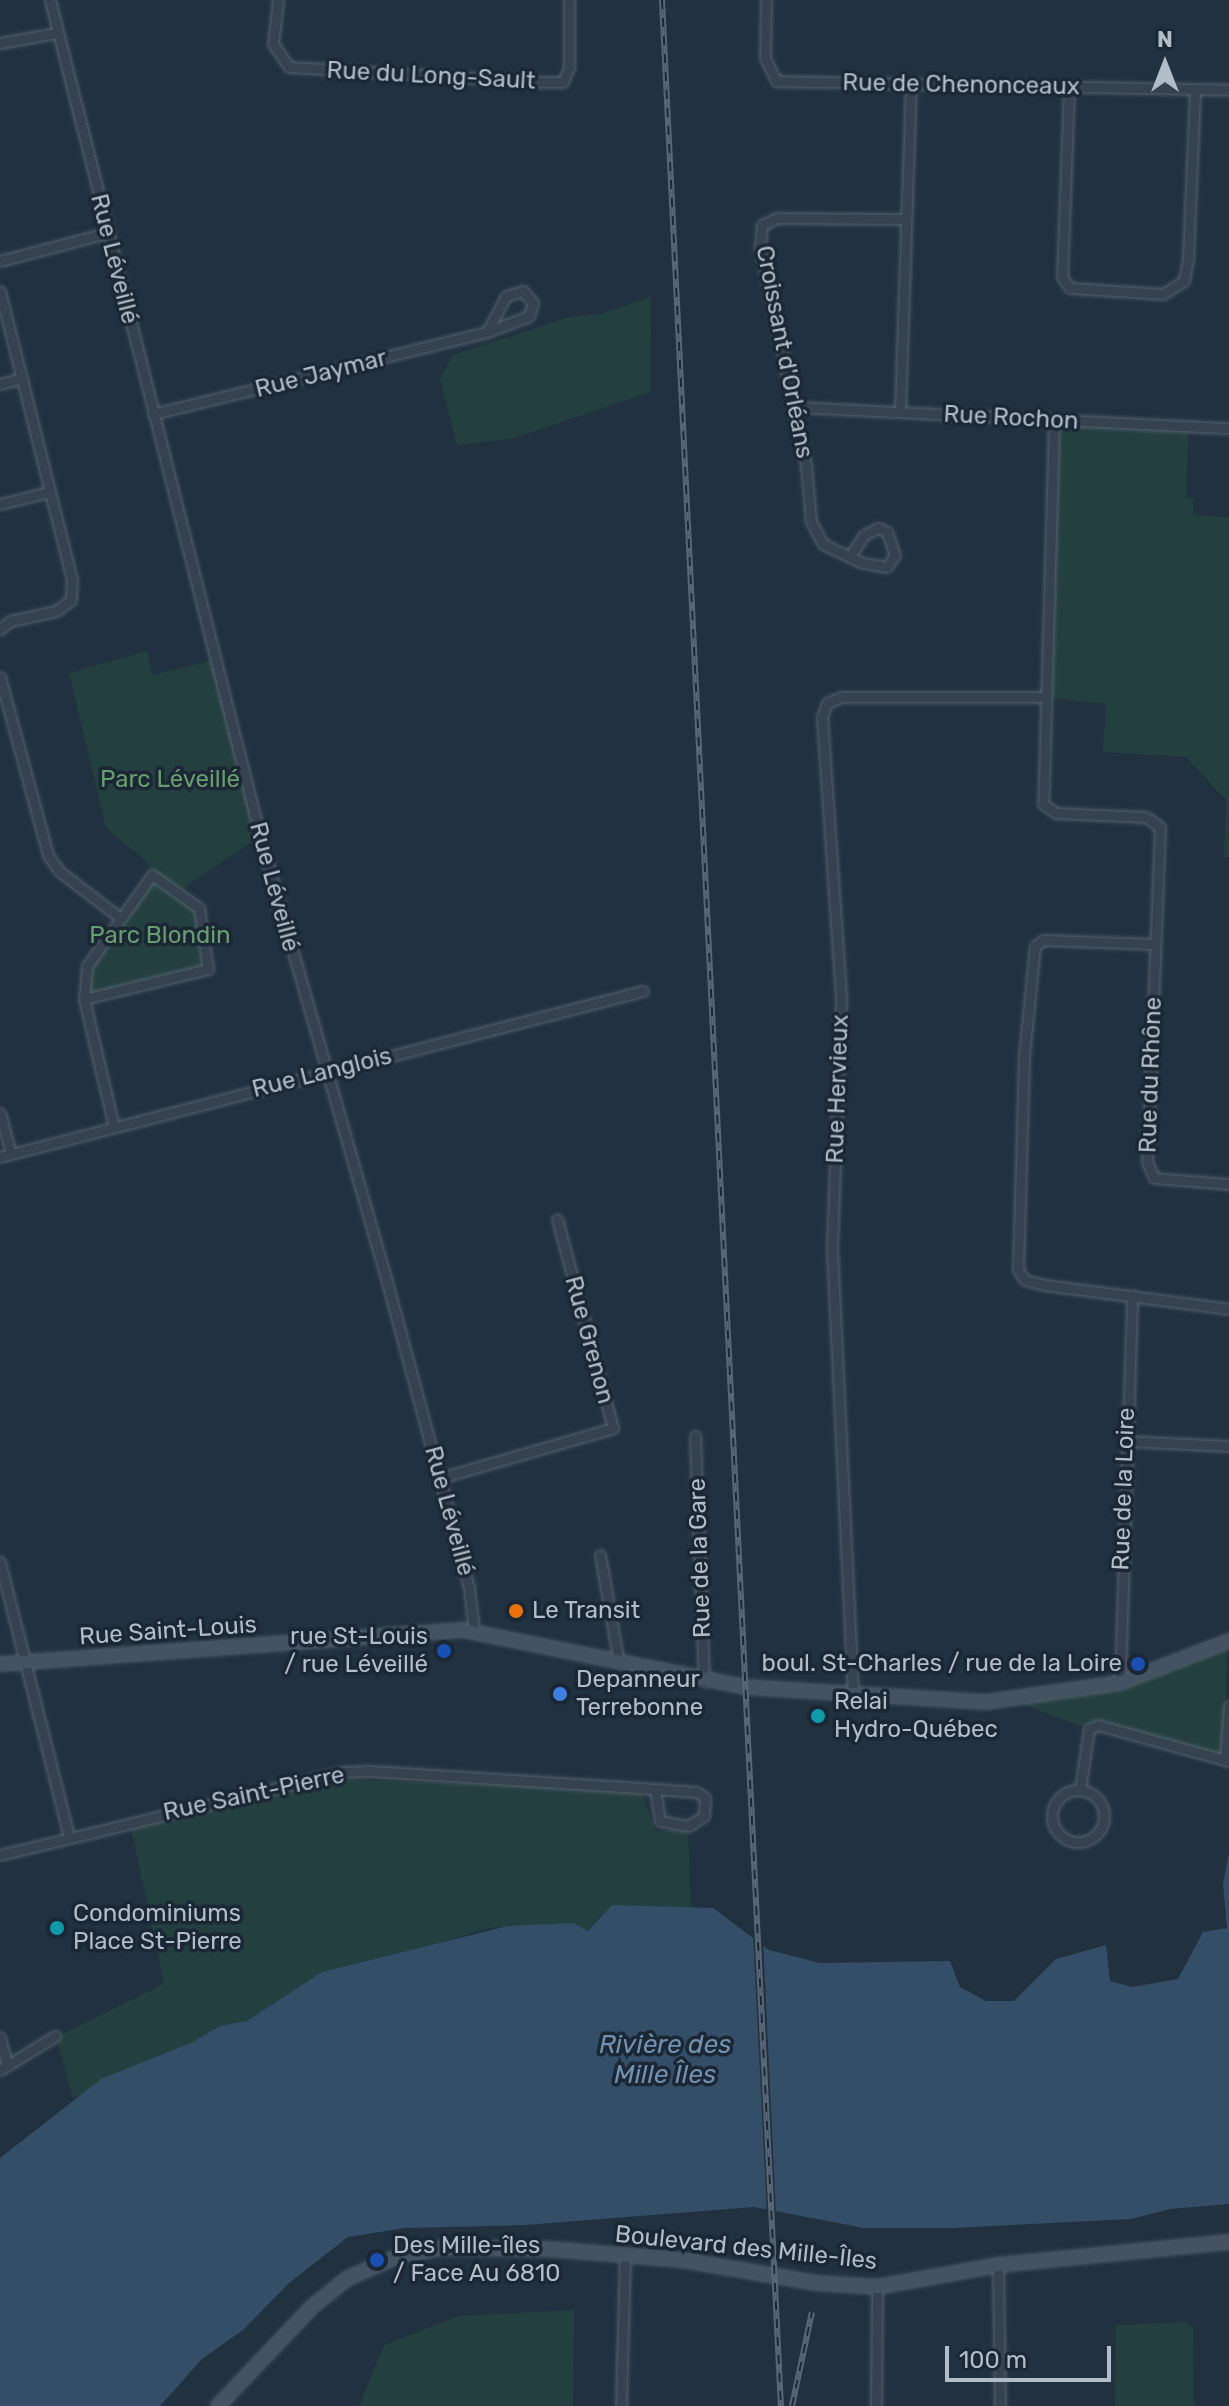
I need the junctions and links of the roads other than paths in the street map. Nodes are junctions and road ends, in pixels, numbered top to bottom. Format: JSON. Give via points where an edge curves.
{"nodes":[{"id":1,"x":50,"y":0,"type":"edge"},
{"id":2,"x":278,"y":0,"type":"edge"},
{"id":3,"x":569,"y":0,"type":"edge"},
{"id":4,"x":766,"y":0,"type":"edge"},
{"id":5,"x":57,"y":33,"type":"junction"},
{"id":6,"x":0,"y":43,"type":"edge"},
{"id":7,"x":911,"y":84,"type":"junction"},
{"id":8,"x":1069,"y":87,"type":"junction"},
{"id":9,"x":1195,"y":89,"type":"junction"},
{"id":10,"x":1229,"y":90,"type":"edge"},
{"id":11,"x":906,"y":219,"type":"junction"},
{"id":12,"x":107,"y":233,"type":"junction"},
{"id":13,"x":0,"y":261,"type":"edge"},
{"id":14,"x":0,"y":291,"type":"edge"},
{"id":15,"x":487,"y":332,"type":"junction"},
{"id":16,"x":22,"y":378,"type":"junction"},
{"id":17,"x":0,"y":384,"type":"edge"},
{"id":18,"x":794,"y":407,"type":"junction"},
{"id":19,"x":900,"y":411,"type":"junction"},
{"id":20,"x":153,"y":414,"type":"junction"},
{"id":21,"x":1054,"y":421,"type":"junction"},
{"id":22,"x":1229,"y":428,"type":"edge"},
{"id":23,"x":49,"y":492,"type":"junction"},
{"id":24,"x":0,"y":504,"type":"edge"},
{"id":25,"x":850,"y":556,"type":"junction"},
{"id":26,"x":0,"y":629,"type":"edge"},
{"id":27,"x":0,"y":677,"type":"edge"},
{"id":28,"x":1044,"y":697,"type":"junction"},
{"id":29,"x":4,"y":713,"type":"edge"},
{"id":30,"x":119,"y":917,"type":"junction"},
{"id":31,"x":1155,"y":944,"type":"junction"},
{"id":32,"x":643,"y":991,"type":"dead end"},
{"id":33,"x":84,"y":999,"type":"junction"},
{"id":34,"x":324,"y":1072,"type":"junction"},
{"id":35,"x":0,"y":1113,"type":"edge"},
{"id":36,"x":114,"y":1127,"type":"junction"},
{"id":37,"x":11,"y":1154,"type":"junction"},
{"id":38,"x":0,"y":1157,"type":"edge"},
{"id":39,"x":1229,"y":1184,"type":"edge"},
{"id":40,"x":557,"y":1219,"type":"dead end"},
{"id":41,"x":1132,"y":1295,"type":"junction"},
{"id":42,"x":1229,"y":1309,"type":"edge"},
{"id":43,"x":695,"y":1436,"type":"dead end"},
{"id":44,"x":1126,"y":1441,"type":"junction"},
{"id":45,"x":1229,"y":1446,"type":"edge"},
{"id":46,"x":440,"y":1478,"type":"junction"},
{"id":47,"x":600,"y":1555,"type":"dead end"},
{"id":48,"x":0,"y":1562,"type":"edge"},
{"id":49,"x":474,"y":1631,"type":"junction"},
{"id":50,"x":1228,"y":1643,"type":"edge"},
{"id":51,"x":25,"y":1663,"type":"junction"},
{"id":52,"x":619,"y":1663,"type":"junction"},
{"id":53,"x":0,"y":1664,"type":"edge"},
{"id":54,"x":710,"y":1682,"type":"junction"},
{"id":55,"x":1120,"y":1683,"type":"junction"},
{"id":56,"x":853,"y":1694,"type":"junction"},
{"id":57,"x":1229,"y":1706,"type":"edge"},
{"id":58,"x":1227,"y":1760,"type":"edge"},
{"id":59,"x":655,"y":1789,"type":"junction"},
{"id":60,"x":1080,"y":1790,"type":"junction"},
{"id":61,"x":69,"y":1837,"type":"junction"},
{"id":62,"x":0,"y":1855,"type":"edge"},
{"id":63,"x":55,"y":2036,"type":"dead end"},
{"id":64,"x":0,"y":2037,"type":"edge"},
{"id":65,"x":4,"y":2067,"type":"edge"},
{"id":66,"x":1229,"y":2242,"type":"edge"},
{"id":67,"x":625,"y":2258,"type":"junction"},
{"id":68,"x":998,"y":2265,"type":"junction"},
{"id":69,"x":877,"y":2287,"type":"junction"},
{"id":70,"x":218,"y":2406,"type":"edge"},
{"id":71,"x":621,"y":2406,"type":"edge"},
{"id":72,"x":876,"y":2406,"type":"edge"},
{"id":73,"x":1000,"y":2406,"type":"edge"}],
"edges":[{"from":1,"to":5,"type":"street","name":"Rue Léveillé"},
{"from":2,"to":3,"type":"street","name":"Rue du Long-Sault","via":[[273,44],[289,67],[544,82],[563,82],[569,68]]},
{"from":4,"to":7,"type":"street","name":"Rue de Chenonceaux","via":[[765,58],[776,81]]},
{"from":5,"to":6,"type":"street"},
{"from":5,"to":12,"type":"street","name":"Rue Léveillé"},
{"from":7,"to":8,"type":"street","name":"Rue de Chenonceaux"},
{"from":7,"to":11,"type":"street"},
{"from":8,"to":9,"type":"street","name":"Rue de Chenonceaux"},
{"from":8,"to":9,"type":"street","via":[[1062,277],[1070,288],[1163,294],[1184,281],[1188,258]]},
{"from":9,"to":10,"type":"street","name":"Rue de Chenonceaux"},
{"from":11,"to":18,"type":"street","name":"Croissant d'Orléans","via":[[777,218],[762,225],[760,247]]},
{"from":11,"to":19,"type":"street"},
{"from":12,"to":13,"type":"street"},
{"from":12,"to":20,"type":"street","name":"Rue Léveillé"},
{"from":14,"to":16,"type":"street"},
{"from":15,"to":15,"type":"street","name":"Rue Jaymar","via":[[529,316],[533,303],[523,291],[506,296]]},
{"from":15,"to":20,"type":"street","name":"Rue Jaymar"},
{"from":16,"to":17,"type":"street"},
{"from":16,"to":23,"type":"street"},
{"from":18,"to":19,"type":"street","name":"Rue Rochon"},
{"from":18,"to":25,"type":"street","name":"Croissant d'Orléans","via":[[811,521],[823,544]]},
{"from":19,"to":21,"type":"street","name":"Rue Rochon"},
{"from":20,"to":34,"type":"street","name":"Rue Léveillé"},
{"from":21,"to":22,"type":"street","name":"Rue Rochon"},
{"from":21,"to":28,"type":"street"},
{"from":23,"to":24,"type":"street"},
{"from":23,"to":26,"type":"street","via":[[72,579],[71,600],[56,611],[10,621]]},
{"from":25,"to":25,"type":"street","name":"Croissant d'Orléans","via":[[887,567],[895,555],[892,541],[878,528],[864,535]]},
{"from":27,"to":29,"type":"street"},
{"from":28,"to":31,"type":"street","via":[[1043,804],[1056,813],[1146,817],[1160,827]]},
{"from":28,"to":56,"type":"street","name":"Rue Hervieux","via":[[841,697],[827,703],[822,717],[841,996],[832,1247]]},
{"from":29,"to":30,"type":"street","via":[[48,855],[59,871]]},
{"from":30,"to":33,"type":"street","via":[[87,966]]},
{"from":30,"to":33,"type":"street","via":[[144,881],[152,875],[162,877],[199,908],[208,969]]},
{"from":31,"to":39,"type":"street","name":"Rue du Rhône","via":[[1147,1162],[1154,1178]]},
{"from":31,"to":41,"type":"street","via":[[1043,940],[1035,946],[1024,1057],[1018,1270],[1025,1280],[1045,1285]]},
{"from":32,"to":34,"type":"street","name":"Rue Langlois"},
{"from":33,"to":36,"type":"street"},
{"from":34,"to":36,"type":"street","name":"Rue Langlois"},
{"from":34,"to":46,"type":"street","name":"Rue Léveillé"},
{"from":35,"to":37,"type":"street"},
{"from":36,"to":37,"type":"street","name":"Rue Langlois"},
{"from":37,"to":38,"type":"street","name":"Rue Langlois"},
{"from":40,"to":46,"type":"street","name":"Rue Grenon","via":[[613,1428]]},
{"from":41,"to":42,"type":"street"},
{"from":41,"to":44,"type":"street","name":"Rue de la Loire"},
{"from":43,"to":54,"type":"street","name":"Rue de la Gare"},
{"from":44,"to":45,"type":"street"},
{"from":44,"to":55,"type":"street","name":"Rue de la Loire"},
{"from":46,"to":49,"type":"street","name":"Rue Léveillé","via":[[469,1588]]},
{"from":47,"to":52,"type":"street"},
{"from":48,"to":51,"type":"street"},
{"from":49,"to":51,"type":"main road","name":"Rue Saint-Louis"},
{"from":49,"to":52,"type":"main road","name":"Rue Saint-Louis"},
{"from":50,"to":55,"type":"main road","name":"Rue Saint-Louis"},
{"from":51,"to":53,"type":"main road","name":"Rue Saint-Louis"},
{"from":51,"to":61,"type":"street"},
{"from":52,"to":54,"type":"main road","name":"Rue Saint-Louis"},
{"from":54,"to":56,"type":"main road","name":"Rue Saint-Louis"},
{"from":55,"to":56,"type":"main road","name":"Rue Saint-Louis","via":[[996,1702]]},
{"from":57,"to":58,"type":"street"},
{"from":58,"to":60,"type":"street","via":[[1098,1725],[1089,1729]]},
{"from":59,"to":59,"type":"street","name":"Rue Saint-Pierre","via":[[697,1792],[705,1798],[704,1816],[688,1826],[660,1821]]},
{"from":59,"to":61,"type":"street","name":"Rue Saint-Pierre","via":[[343,1772]]},
{"from":60,"to":60,"type":"street","via":[[1057,1801],[1052,1818],[1059,1834],[1075,1842],[1091,1839],[1104,1819],[1101,1803]]},
{"from":61,"to":62,"type":"street","name":"Rue Saint-Pierre"},
{"from":63,"to":65,"type":"street"},
{"from":64,"to":65,"type":"street"},
{"from":66,"to":68,"type":"main road","name":"Boulevard des Mille-Îles"},
{"from":67,"to":69,"type":"main road","name":"Boulevard des Mille-Îles","via":[[725,2265],[816,2283]]},
{"from":67,"to":70,"type":"main road","name":"Boulevard des Mille-Îles","via":[[441,2248],[399,2256],[348,2278],[313,2306]]},
{"from":67,"to":71,"type":"street"},
{"from":68,"to":69,"type":"main road","name":"Boulevard des Mille-Îles"},
{"from":68,"to":73,"type":"street"},
{"from":69,"to":72,"type":"street"}]}
